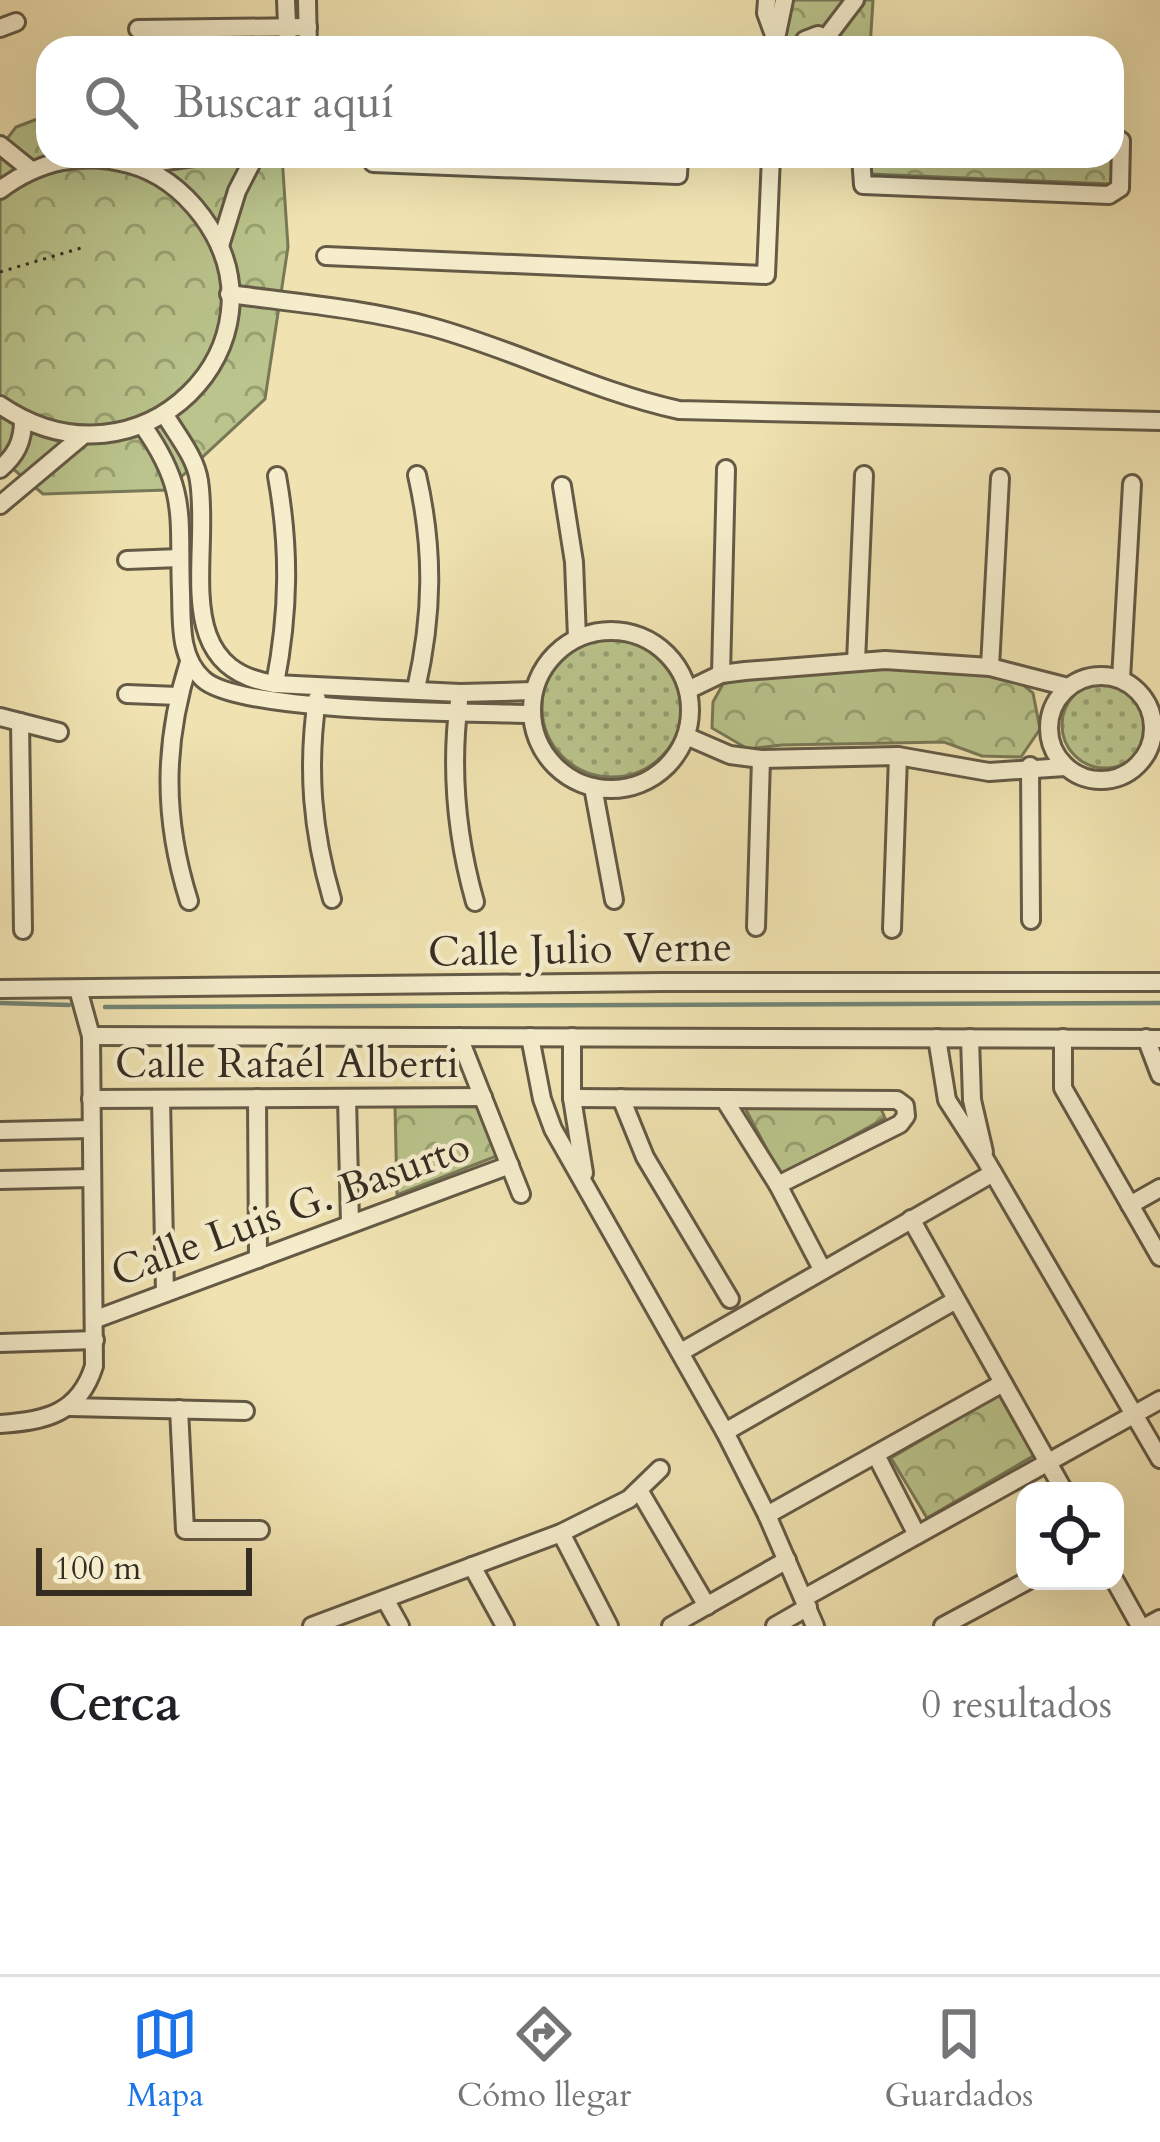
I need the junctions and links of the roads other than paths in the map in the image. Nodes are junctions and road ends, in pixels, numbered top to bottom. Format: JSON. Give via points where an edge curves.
{"nodes":[{"id":1,"x":286,"y":0,"type":"edge"},
{"id":2,"x":307,"y":0,"type":"edge"},
{"id":3,"x":766,"y":0,"type":"edge"},
{"id":4,"x":784,"y":0,"type":"edge"},
{"id":5,"x":855,"y":0,"type":"edge"},
{"id":6,"x":308,"y":27,"type":"junction"},
{"id":7,"x":288,"y":28,"type":"junction"},
{"id":8,"x":137,"y":29,"type":"dead end"},
{"id":9,"x":288,"y":36,"type":"edge"},
{"id":10,"x":308,"y":36,"type":"edge"},
{"id":11,"x":772,"y":36,"type":"edge"},
{"id":12,"x":776,"y":36,"type":"edge"},
{"id":13,"x":834,"y":36,"type":"edge"},
{"id":14,"x":0,"y":145,"type":"edge"},
{"id":15,"x":40,"y":168,"type":"edge"},
{"id":16,"x":139,"y":168,"type":"edge"},
{"id":17,"x":249,"y":168,"type":"edge"},
{"id":18,"x":500,"y":168,"type":"edge"},
{"id":19,"x":678,"y":168,"type":"edge"},
{"id":20,"x":770,"y":168,"type":"edge"},
{"id":21,"x":862,"y":168,"type":"edge"},
{"id":22,"x":1120,"y":168,"type":"edge"},
{"id":23,"x":31,"y":170,"type":"junction"},
{"id":24,"x":1,"y":186,"type":"edge"},
{"id":25,"x":220,"y":246,"type":"junction"},
{"id":26,"x":326,"y":256,"type":"dead end"},
{"id":27,"x":230,"y":294,"type":"junction"},
{"id":28,"x":0,"y":405,"type":"edge"},
{"id":29,"x":165,"y":415,"type":"junction"},
{"id":30,"x":23,"y":420,"type":"junction"},
{"id":31,"x":1160,"y":421,"type":"edge"},
{"id":32,"x":143,"y":426,"type":"junction"},
{"id":33,"x":81,"y":436,"type":"junction"},
{"id":34,"x":0,"y":469,"type":"edge"},
{"id":35,"x":726,"y":470,"type":"dead end"},
{"id":36,"x":417,"y":475,"type":"dead end"},
{"id":37,"x":864,"y":475,"type":"dead end"},
{"id":38,"x":277,"y":476,"type":"dead end"},
{"id":39,"x":1000,"y":478,"type":"dead end"},
{"id":40,"x":1132,"y":484,"type":"dead end"},
{"id":41,"x":562,"y":486,"type":"dead end"},
{"id":42,"x":0,"y":505,"type":"edge"},
{"id":43,"x":180,"y":558,"type":"junction"},
{"id":44,"x":127,"y":560,"type":"dead end"},
{"id":45,"x":577,"y":638,"type":"junction"},
{"id":46,"x":189,"y":662,"type":"junction"},
{"id":47,"x":856,"y":662,"type":"junction"},
{"id":48,"x":990,"y":667,"type":"junction"},
{"id":49,"x":721,"y":674,"type":"junction"},
{"id":50,"x":1121,"y":679,"type":"junction"},
{"id":51,"x":275,"y":684,"type":"junction"},
{"id":52,"x":319,"y":685,"type":"junction"},
{"id":53,"x":1068,"y":687,"type":"junction"},
{"id":54,"x":416,"y":688,"type":"junction"},
{"id":55,"x":688,"y":690,"type":"junction"},
{"id":56,"x":533,"y":692,"type":"junction"},
{"id":57,"x":127,"y":694,"type":"dead end"},
{"id":58,"x":178,"y":696,"type":"junction"},
{"id":59,"x":458,"y":702,"type":"junction"},
{"id":60,"x":316,"y":705,"type":"junction"},
{"id":61,"x":531,"y":714,"type":"junction"},
{"id":62,"x":0,"y":717,"type":"edge"},
{"id":63,"x":20,"y":722,"type":"junction"},
{"id":64,"x":59,"y":732,"type":"dead end"},
{"id":65,"x":686,"y":736,"type":"junction"},
{"id":66,"x":898,"y":756,"type":"junction"},
{"id":67,"x":761,"y":759,"type":"junction"},
{"id":68,"x":1030,"y":766,"type":"junction"},
{"id":69,"x":1065,"y":767,"type":"junction"},
{"id":70,"x":593,"y":788,"type":"junction"},
{"id":71,"x":0,"y":859,"type":"edge"},
{"id":72,"x":22,"y":859,"type":"junction"},
{"id":73,"x":332,"y":899,"type":"dead end"},
{"id":74,"x":614,"y":900,"type":"dead end"},
{"id":75,"x":189,"y":901,"type":"dead end"},
{"id":76,"x":475,"y":902,"type":"dead end"},
{"id":77,"x":1031,"y":920,"type":"dead end"},
{"id":78,"x":756,"y":928,"type":"dead end"},
{"id":79,"x":892,"y":929,"type":"dead end"},
{"id":80,"x":22,"y":930,"type":"dead end"},
{"id":81,"x":1160,"y":982,"type":"edge"},
{"id":82,"x":0,"y":989,"type":"edge"},
{"id":83,"x":78,"y":989,"type":"junction"},
{"id":84,"x":91,"y":1036,"type":"junction"},
{"id":85,"x":459,"y":1037,"type":"junction"},
{"id":86,"x":530,"y":1037,"type":"junction"},
{"id":87,"x":572,"y":1037,"type":"junction"},
{"id":88,"x":937,"y":1038,"type":"junction"},
{"id":89,"x":970,"y":1038,"type":"junction"},
{"id":90,"x":1064,"y":1038,"type":"junction"},
{"id":91,"x":1153,"y":1038,"type":"edge"},
{"id":92,"x":1160,"y":1075,"type":"edge"},
{"id":93,"x":483,"y":1097,"type":"junction"},
{"id":94,"x":257,"y":1098,"type":"junction"},
{"id":95,"x":347,"y":1098,"type":"junction"},
{"id":96,"x":572,"y":1098,"type":"junction"},
{"id":97,"x":621,"y":1098,"type":"junction"},
{"id":98,"x":91,"y":1099,"type":"junction"},
{"id":99,"x":161,"y":1099,"type":"junction"},
{"id":100,"x":724,"y":1099,"type":"junction"},
{"id":101,"x":91,"y":1129,"type":"junction"},
{"id":102,"x":0,"y":1131,"type":"edge"},
{"id":103,"x":510,"y":1165,"type":"junction"},
{"id":104,"x":989,"y":1166,"type":"junction"},
{"id":105,"x":91,"y":1178,"type":"junction"},
{"id":106,"x":0,"y":1180,"type":"edge"},
{"id":107,"x":778,"y":1185,"type":"junction"},
{"id":108,"x":587,"y":1186,"type":"junction"},
{"id":109,"x":1160,"y":1188,"type":"edge"},
{"id":110,"x":521,"y":1194,"type":"dead end"},
{"id":111,"x":1130,"y":1205,"type":"junction"},
{"id":112,"x":911,"y":1219,"type":"junction"},
{"id":113,"x":350,"y":1224,"type":"junction"},
{"id":114,"x":1160,"y":1257,"type":"edge"},
{"id":115,"x":258,"y":1258,"type":"junction"},
{"id":116,"x":822,"y":1269,"type":"junction"},
{"id":117,"x":165,"y":1294,"type":"junction"},
{"id":118,"x":730,"y":1299,"type":"dead end"},
{"id":119,"x":956,"y":1300,"type":"junction"},
{"id":120,"x":96,"y":1319,"type":"junction"},
{"id":121,"x":95,"y":1340,"type":"junction"},
{"id":122,"x":0,"y":1342,"type":"edge"},
{"id":123,"x":681,"y":1352,"type":"junction"},
{"id":124,"x":1003,"y":1384,"type":"junction"},
{"id":125,"x":76,"y":1400,"type":"junction"},
{"id":126,"x":1160,"y":1400,"type":"edge"},
{"id":127,"x":179,"y":1409,"type":"junction"},
{"id":128,"x":245,"y":1411,"type":"dead end"},
{"id":129,"x":1135,"y":1414,"type":"junction"},
{"id":130,"x":0,"y":1424,"type":"edge"},
{"id":131,"x":725,"y":1432,"type":"junction"},
{"id":132,"x":876,"y":1454,"type":"junction"},
{"id":133,"x":1160,"y":1459,"type":"edge"},
{"id":134,"x":1048,"y":1462,"type":"junction"},
{"id":135,"x":660,"y":1469,"type":"dead end"},
{"id":136,"x":1059,"y":1482,"type":"edge"},
{"id":137,"x":639,"y":1490,"type":"junction"},
{"id":138,"x":767,"y":1515,"type":"junction"},
{"id":139,"x":260,"y":1530,"type":"dead end"},
{"id":140,"x":561,"y":1533,"type":"junction"},
{"id":141,"x":917,"y":1535,"type":"junction"},
{"id":142,"x":787,"y":1560,"type":"junction"},
{"id":143,"x":472,"y":1566,"type":"junction"},
{"id":144,"x":1016,"y":1587,"type":"edge"},
{"id":145,"x":1120,"y":1590,"type":"edge"},
{"id":146,"x":385,"y":1599,"type":"junction"},
{"id":147,"x":806,"y":1603,"type":"junction"},
{"id":148,"x":707,"y":1606,"type":"junction"},
{"id":149,"x":1160,"y":1618,"type":"edge"},
{"id":150,"x":312,"y":1626,"type":"edge"},
{"id":151,"x":400,"y":1626,"type":"edge"},
{"id":152,"x":505,"y":1626,"type":"edge"},
{"id":153,"x":609,"y":1626,"type":"edge"},
{"id":154,"x":670,"y":1626,"type":"edge"},
{"id":155,"x":775,"y":1626,"type":"edge"},
{"id":156,"x":815,"y":1626,"type":"edge"},
{"id":157,"x":943,"y":1626,"type":"edge"},
{"id":158,"x":1143,"y":1626,"type":"edge"}],
"edges":[{"from":1,"to":7,"type":"street"},
{"from":2,"to":6,"type":"street"},
{"from":3,"to":11,"type":"street"},
{"from":4,"to":12,"type":"street"},
{"from":5,"to":13,"type":"street"},
{"from":6,"to":7,"type":"street"},
{"from":6,"to":10,"type":"street"},
{"from":7,"to":8,"type":"street"},
{"from":7,"to":9,"type":"street"},
{"from":14,"to":23,"type":"street"},
{"from":15,"to":23,"type":"street"},
{"from":16,"to":25,"type":"street","via":[[177,189]]},
{"from":17,"to":25,"type":"street"},
{"from":18,"to":19,"type":"street","via":[[678,175]]},
{"from":20,"to":26,"type":"street","via":[[766,275]]},
{"from":21,"to":22,"type":"street","via":[[863,185],[1109,195],[1120,188]]},
{"from":23,"to":24,"type":"street"},
{"from":25,"to":27,"type":"street"},
{"from":27,"to":29,"type":"street","via":[[211,366]]},
{"from":27,"to":31,"type":"street","via":[[428,326],[679,410]]},
{"from":28,"to":30,"type":"street"},
{"from":29,"to":32,"type":"street"},
{"from":29,"to":51,"type":"street","via":[[200,486],[207,640],[232,672]]},
{"from":30,"to":33,"type":"street"},
{"from":30,"to":34,"type":"street","via":[[22,438]]},
{"from":32,"to":33,"type":"street"},
{"from":32,"to":43,"type":"street","via":[[172,471]]},
{"from":33,"to":42,"type":"street"},
{"from":35,"to":49,"type":"street"},
{"from":36,"to":54,"type":"street","via":[[431,604]]},
{"from":37,"to":47,"type":"street"},
{"from":38,"to":51,"type":"street","via":[[289,580]]},
{"from":39,"to":48,"type":"street"},
{"from":40,"to":50,"type":"street"},
{"from":41,"to":45,"type":"street"},
{"from":43,"to":44,"type":"street"},
{"from":43,"to":46,"type":"street"},
{"from":45,"to":55,"type":"street","via":[[623,631],[645,638],[679,668]]},
{"from":45,"to":56,"type":"street","via":[[549,659]]},
{"from":46,"to":58,"type":"street"},
{"from":46,"to":60,"type":"street","via":[[216,690]]},
{"from":47,"to":48,"type":"street"},
{"from":47,"to":49,"type":"street"},
{"from":48,"to":53,"type":"street"},
{"from":49,"to":55,"type":"street"},
{"from":50,"to":53,"type":"street","via":[[1093,676]]},
{"from":50,"to":69,"type":"street","via":[[1153,716],[1150,749],[1112,780]]},
{"from":51,"to":52,"type":"street"},
{"from":52,"to":54,"type":"street"},
{"from":52,"to":60,"type":"street"},
{"from":53,"to":69,"type":"street","via":[[1049,718]]},
{"from":54,"to":59,"type":"street"},
{"from":55,"to":65,"type":"street"},
{"from":56,"to":59,"type":"street"},
{"from":56,"to":61,"type":"street"},
{"from":57,"to":58,"type":"street"},
{"from":58,"to":75,"type":"street","via":[[167,799]]},
{"from":59,"to":60,"type":"street"},
{"from":59,"to":61,"type":"street"},
{"from":59,"to":76,"type":"street","via":[[454,788]]},
{"from":60,"to":73,"type":"street","via":[[311,802]]},
{"from":61,"to":70,"type":"street","via":[[557,769]]},
{"from":62,"to":63,"type":"street"},
{"from":63,"to":64,"type":"street"},
{"from":63,"to":72,"type":"street"},
{"from":65,"to":67,"type":"street"},
{"from":65,"to":70,"type":"street","via":[[650,779]]},
{"from":66,"to":67,"type":"street"},
{"from":66,"to":68,"type":"street","via":[[989,772]]},
{"from":66,"to":79,"type":"street"},
{"from":67,"to":78,"type":"street"},
{"from":68,"to":69,"type":"street"},
{"from":68,"to":77,"type":"street"},
{"from":70,"to":74,"type":"street"},
{"from":71,"to":72,"type":"street"},
{"from":72,"to":80,"type":"street"},
{"from":81,"to":83,"type":"street","name":"Calle Julio Verne"},
{"from":82,"to":83,"type":"street","name":"Calle Julio Verne"},
{"from":83,"to":84,"type":"street"},
{"from":84,"to":85,"type":"street","name":"Calle Julio Verne"},
{"from":84,"to":98,"type":"street"},
{"from":85,"to":86,"type":"street","name":"Calle Julio Verne"},
{"from":85,"to":93,"type":"street"},
{"from":86,"to":87,"type":"street","name":"Calle Julio Verne"},
{"from":86,"to":108,"type":"street","via":[[553,1129]]},
{"from":87,"to":88,"type":"street","name":"Calle Julio Verne"},
{"from":87,"to":96,"type":"street"},
{"from":88,"to":89,"type":"street","name":"Calle Julio Verne"},
{"from":88,"to":104,"type":"street","via":[[947,1100]]},
{"from":89,"to":90,"type":"street","name":"Calle Julio Verne"},
{"from":89,"to":104,"type":"street","via":[[972,1100]]},
{"from":90,"to":91,"type":"street","name":"Calle Julio Verne"},
{"from":90,"to":111,"type":"street","via":[[1063,1088]]},
{"from":91,"to":92,"type":"street"},
{"from":93,"to":95,"type":"street","name":"Calle Rafaél Alberti"},
{"from":93,"to":103,"type":"street"},
{"from":94,"to":95,"type":"street","name":"Calle Rafaél Alberti"},
{"from":94,"to":99,"type":"street","name":"Calle Rafaél Alberti"},
{"from":94,"to":115,"type":"street"},
{"from":95,"to":113,"type":"street"},
{"from":96,"to":97,"type":"street"},
{"from":96,"to":108,"type":"street"},
{"from":97,"to":100,"type":"street"},
{"from":97,"to":118,"type":"street","via":[[646,1157]]},
{"from":98,"to":99,"type":"street","name":"Calle Rafaél Alberti"},
{"from":98,"to":101,"type":"street"},
{"from":99,"to":117,"type":"street"},
{"from":100,"to":107,"type":"street"},
{"from":100,"to":107,"type":"street","via":[[905,1106],[900,1124]]},
{"from":101,"to":102,"type":"street"},
{"from":101,"to":105,"type":"street"},
{"from":103,"to":110,"type":"street"},
{"from":103,"to":113,"type":"street","name":"Calle Luis G. Basurto"},
{"from":104,"to":112,"type":"street"},
{"from":104,"to":129,"type":"street"},
{"from":105,"to":106,"type":"street"},
{"from":105,"to":120,"type":"street"},
{"from":107,"to":116,"type":"street"},
{"from":108,"to":123,"type":"street"},
{"from":109,"to":111,"type":"street"},
{"from":111,"to":114,"type":"street"},
{"from":112,"to":116,"type":"street"},
{"from":112,"to":119,"type":"street"},
{"from":113,"to":115,"type":"street","name":"Calle Luis G. Basurto"},
{"from":115,"to":117,"type":"street","name":"Calle Luis G. Basurto"},
{"from":116,"to":123,"type":"street"},
{"from":117,"to":120,"type":"street","name":"Calle Luis G. Basurto"},
{"from":119,"to":124,"type":"street"},
{"from":119,"to":131,"type":"street"},
{"from":120,"to":121,"type":"street"},
{"from":121,"to":122,"type":"street"},
{"from":121,"to":125,"type":"street","via":[[94,1366]]},
{"from":123,"to":131,"type":"street"},
{"from":124,"to":132,"type":"street"},
{"from":124,"to":134,"type":"street"},
{"from":125,"to":127,"type":"street"},
{"from":125,"to":130,"type":"street","via":[[50,1418]]},
{"from":126,"to":129,"type":"street"},
{"from":127,"to":128,"type":"street"},
{"from":127,"to":139,"type":"street","via":[[185,1530]]},
{"from":129,"to":133,"type":"street"},
{"from":129,"to":134,"type":"street"},
{"from":131,"to":138,"type":"street"},
{"from":132,"to":138,"type":"street"},
{"from":132,"to":141,"type":"street"},
{"from":134,"to":136,"type":"street"},
{"from":134,"to":141,"type":"street"},
{"from":135,"to":137,"type":"street"},
{"from":137,"to":140,"type":"street"},
{"from":137,"to":148,"type":"street"},
{"from":138,"to":142,"type":"street"},
{"from":140,"to":143,"type":"street"},
{"from":140,"to":153,"type":"street"},
{"from":141,"to":147,"type":"street"},
{"from":142,"to":147,"type":"street"},
{"from":142,"to":148,"type":"street"},
{"from":143,"to":146,"type":"street"},
{"from":143,"to":152,"type":"street"},
{"from":144,"to":157,"type":"street"},
{"from":145,"to":158,"type":"street"},
{"from":146,"to":150,"type":"street"},
{"from":146,"to":151,"type":"street"},
{"from":147,"to":155,"type":"street"},
{"from":147,"to":156,"type":"street"},
{"from":148,"to":154,"type":"street"},
{"from":149,"to":158,"type":"street"}]}
